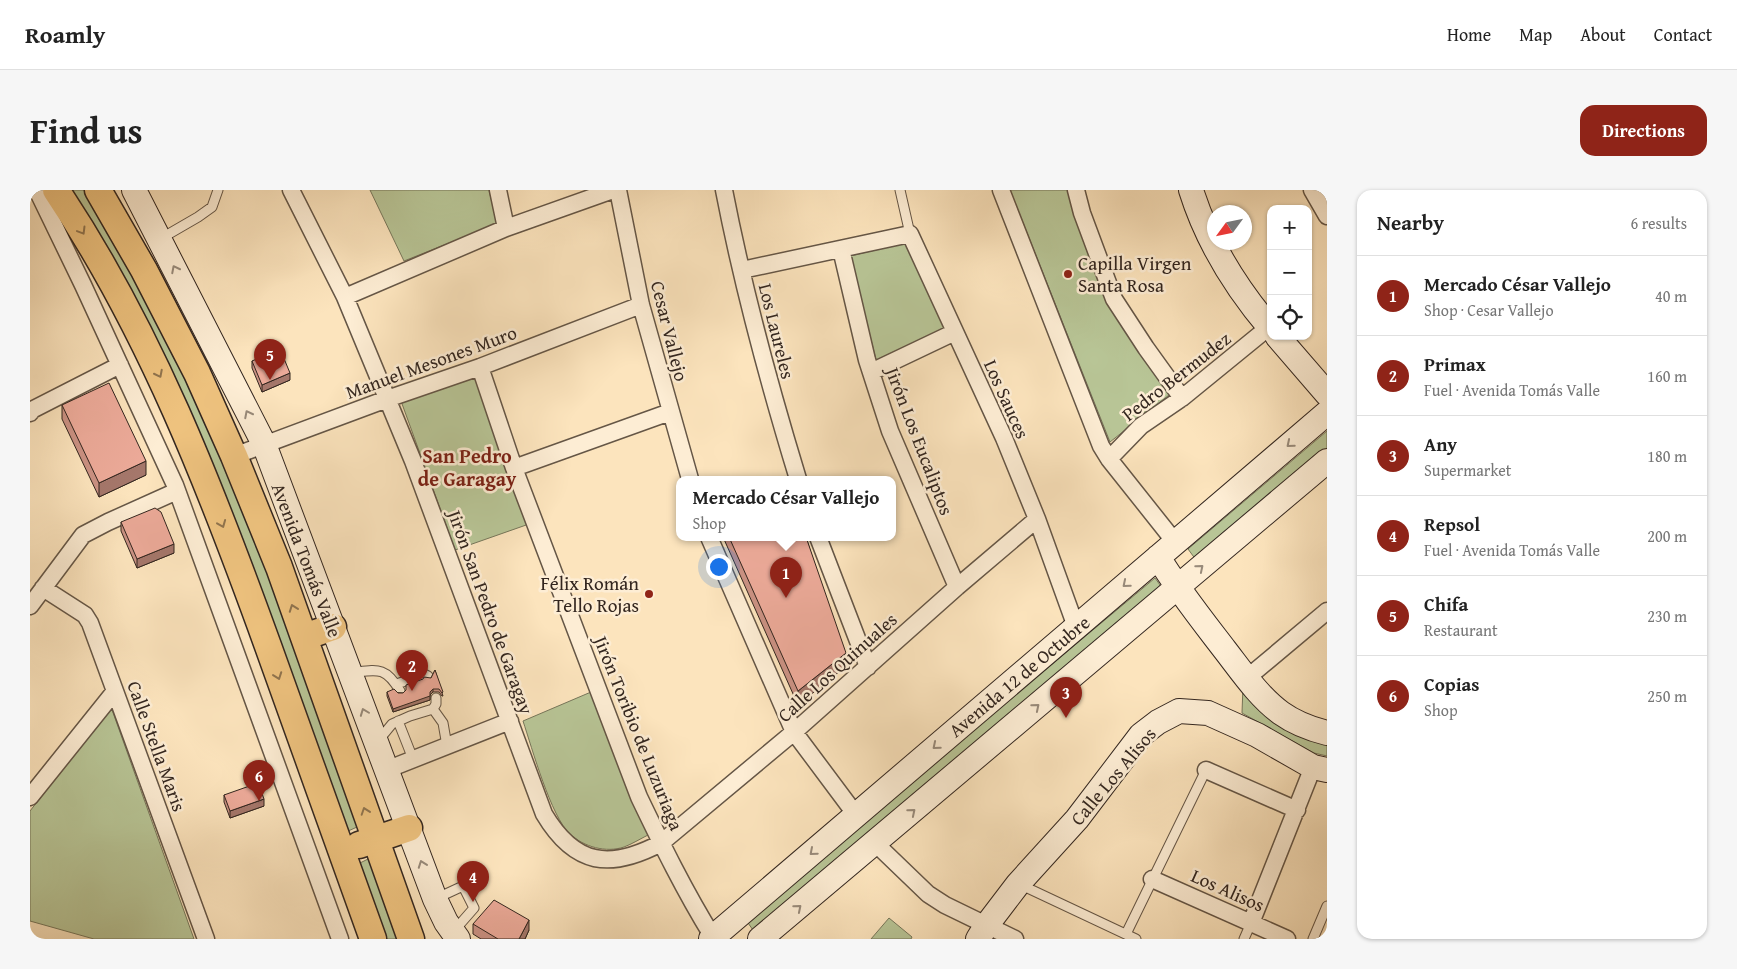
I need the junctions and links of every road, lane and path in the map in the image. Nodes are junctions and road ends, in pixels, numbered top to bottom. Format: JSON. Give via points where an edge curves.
{"nodes":[{"id":1,"x":33,"y":190,"type":"edge"},
{"id":2,"x":37,"y":190,"type":"edge"},
{"id":3,"x":56,"y":190,"type":"edge"},
{"id":4,"x":98,"y":190,"type":"edge"},
{"id":5,"x":134,"y":190,"type":"edge"},
{"id":6,"x":218,"y":190,"type":"edge"},
{"id":7,"x":291,"y":190,"type":"edge"},
{"id":8,"x":498,"y":190,"type":"edge"},
{"id":9,"x":612,"y":190,"type":"edge"},
{"id":10,"x":618,"y":190,"type":"edge"},
{"id":11,"x":724,"y":190,"type":"edge"},
{"id":12,"x":900,"y":190,"type":"edge"},
{"id":13,"x":1002,"y":190,"type":"edge"},
{"id":14,"x":1076,"y":190,"type":"edge"},
{"id":15,"x":1191,"y":190,"type":"edge"},
{"id":16,"x":1312,"y":190,"type":"edge"},
{"id":17,"x":30,"y":195,"type":"edge"},
{"id":18,"x":1327,"y":216,"type":"edge"},
{"id":19,"x":506,"y":228,"type":"junction"},
{"id":20,"x":910,"y":234,"type":"junction"},
{"id":21,"x":159,"y":239,"type":"junction"},
{"id":22,"x":841,"y":249,"type":"junction"},
{"id":23,"x":742,"y":270,"type":"junction"},
{"id":24,"x":345,"y":297,"type":"junction"},
{"id":25,"x":641,"y":306,"type":"junction"},
{"id":26,"x":1267,"y":325,"type":"edge"},
{"id":27,"x":955,"y":332,"type":"junction"},
{"id":28,"x":1267,"y":335,"type":"edge"},
{"id":29,"x":1280,"y":340,"type":"edge"},
{"id":30,"x":120,"y":364,"type":"junction"},
{"id":31,"x":480,"y":367,"type":"junction"},
{"id":32,"x":871,"y":372,"type":"junction"},
{"id":33,"x":1327,"y":394,"type":"edge"},
{"id":34,"x":387,"y":398,"type":"junction"},
{"id":35,"x":1182,"y":398,"type":"junction"},
{"id":36,"x":670,"y":412,"type":"junction"},
{"id":37,"x":30,"y":413,"type":"edge"},
{"id":38,"x":1327,"y":413,"type":"edge"},
{"id":39,"x":264,"y":444,"type":"junction"},
{"id":40,"x":234,"y":456,"type":"junction"},
{"id":41,"x":1109,"y":459,"type":"junction"},
{"id":42,"x":1327,"y":461,"type":"edge"},
{"id":43,"x":514,"y":468,"type":"junction"},
{"id":44,"x":689,"y":476,"type":"edge"},
{"id":45,"x":797,"y":476,"type":"edge"},
{"id":46,"x":177,"y":491,"type":"junction"},
{"id":47,"x":1037,"y":519,"type":"junction"},
{"id":48,"x":711,"y":541,"type":"edge"},
{"id":49,"x":820,"y":541,"type":"edge"},
{"id":50,"x":1166,"y":550,"type":"junction"},
{"id":51,"x":956,"y":587,"type":"junction"},
{"id":52,"x":43,"y":588,"type":"junction"},
{"id":53,"x":1177,"y":588,"type":"junction"},
{"id":54,"x":30,"y":606,"type":"edge"},
{"id":55,"x":1327,"y":612,"type":"edge"},
{"id":56,"x":332,"y":627,"type":"junction"},
{"id":57,"x":1076,"y":627,"type":"junction"},
{"id":58,"x":304,"y":638,"type":"junction"},
{"id":59,"x":868,"y":667,"type":"junction"},
{"id":60,"x":350,"y":673,"type":"junction"},
{"id":61,"x":428,"y":676,"type":"edge"},
{"id":62,"x":1247,"y":678,"type":"junction"},
{"id":63,"x":115,"y":691,"type":"junction"},
{"id":64,"x":436,"y":698,"type":"dead end"},
{"id":65,"x":432,"y":709,"type":"junction"},
{"id":66,"x":398,"y":721,"type":"junction"},
{"id":67,"x":510,"y":721,"type":"junction"},
{"id":68,"x":794,"y":732,"type":"junction"},
{"id":69,"x":1327,"y":733,"type":"edge"},
{"id":70,"x":376,"y":744,"type":"junction"},
{"id":71,"x":447,"y":746,"type":"junction"},
{"id":72,"x":414,"y":759,"type":"junction"},
{"id":73,"x":1320,"y":769,"type":"edge"},
{"id":74,"x":386,"y":770,"type":"junction"},
{"id":75,"x":1206,"y":770,"type":"joint"},
{"id":76,"x":30,"y":797,"type":"edge"},
{"id":77,"x":1297,"y":810,"type":"junction"},
{"id":78,"x":856,"y":815,"type":"junction"},
{"id":79,"x":409,"y":828,"type":"junction"},
{"id":80,"x":375,"y":839,"type":"junction"},
{"id":81,"x":661,"y":843,"type":"junction"},
{"id":82,"x":875,"y":843,"type":"junction"},
{"id":83,"x":341,"y":851,"type":"junction"},
{"id":84,"x":1152,"y":879,"type":"junction"},
{"id":85,"x":1018,"y":884,"type":"junction"},
{"id":86,"x":435,"y":899,"type":"junction"},
{"id":87,"x":1327,"y":906,"type":"edge"},
{"id":88,"x":1251,"y":923,"type":"junction"},
{"id":89,"x":982,"y":932,"type":"edge"},
{"id":90,"x":1126,"y":934,"type":"junction"},
{"id":91,"x":722,"y":935,"type":"edge"},
{"id":92,"x":452,"y":937,"type":"edge"},
{"id":93,"x":206,"y":939,"type":"edge"},
{"id":94,"x":340,"y":939,"type":"edge"},
{"id":95,"x":373,"y":939,"type":"edge"},
{"id":96,"x":412,"y":939,"type":"edge"},
{"id":97,"x":760,"y":939,"type":"edge"},
{"id":98,"x":1015,"y":939,"type":"edge"},
{"id":99,"x":1136,"y":939,"type":"edge"},
{"id":100,"x":1244,"y":939,"type":"edge"},
{"id":101,"x":1287,"y":939,"type":"edge"},
{"id":102,"x":1313,"y":939,"type":"edge"}],
"edges":[{"from":1,"to":17,"type":"street"},
{"from":2,"to":30,"type":"street"},
{"from":3,"to":83,"type":"main road","one_way":true,"via":[[117,292],[190,441]]},
{"from":4,"to":40,"type":"main road","name":"Avenida Tomás Valle","via":[[144,270]]},
{"from":5,"to":21,"type":"main road","name":"Avenida Tomás Valle"},
{"from":6,"to":21,"type":"lane","via":[[212,207]]},
{"from":7,"to":24,"type":"street","name":"Jirón San Pedro de Garagay"},
{"from":8,"to":19,"type":"street"},
{"from":9,"to":19,"type":"street"},
{"from":10,"to":25,"type":"street","name":"Cesar Vallejo"},
{"from":11,"to":23,"type":"street","name":"Los Laureles"},
{"from":12,"to":20,"type":"lane","name":"Los Sauces"},
{"from":13,"to":41,"type":"street","via":[[1101,446]]},
{"from":14,"to":35,"type":"street","via":[[1114,299]]},
{"from":15,"to":26,"type":"main road","via":[[1223,261]]},
{"from":16,"to":18,"type":"street"},
{"from":19,"to":24,"type":"street"},
{"from":20,"to":22,"type":"street"},
{"from":20,"to":27,"type":"street","name":"Los Sauces"},
{"from":39,"to":21,"type":"main road","name":"Avenida Tomás Valle","one_way":true},
{"from":22,"to":23,"type":"street"},
{"from":22,"to":32,"type":"street","name":"Jirón Los Eucaliptos"},
{"from":23,"to":45,"type":"street","name":"Los Laureles","via":[[771,391]]},
{"from":24,"to":34,"type":"street","name":"Jirón San Pedro de Garagay"},
{"from":25,"to":31,"type":"street","name":"Manuel Mesones Muro"},
{"from":25,"to":36,"type":"street","name":"Cesar Vallejo"},
{"from":27,"to":32,"type":"street"},
{"from":27,"to":47,"type":"street","name":"Los Sauces"},
{"from":28,"to":35,"type":"street","name":"Pedro Bermudez"},
{"from":29,"to":33,"type":"main road"},
{"from":30,"to":37,"type":"street"},
{"from":30,"to":46,"type":"street"},
{"from":31,"to":34,"type":"street","name":"Manuel Mesones Muro"},
{"from":31,"to":43,"type":"street","name":"Jirón Toribio de Luzuriaga"},
{"from":32,"to":51,"type":"street","name":"Jirón Los Eucaliptos","via":[[890,430]]},
{"from":34,"to":39,"type":"street","name":"Manuel Mesones Muro"},
{"from":34,"to":67,"type":"street","name":"Jirón San Pedro de Garagay"},
{"from":35,"to":41,"type":"street","name":"Pedro Bermudez","via":[[1141,426]]},
{"from":36,"to":43,"type":"street"},
{"from":36,"to":44,"type":"street","name":"Cesar Vallejo"},
{"from":38,"to":50,"type":"main road","name":"Avenida 12 de Octubre","one_way":true},
{"from":39,"to":40,"type":"street","name":"Manuel Mesones Muro"},
{"from":39,"to":56,"type":"main road","name":"Avenida Tomás Valle"},
{"from":58,"to":40,"type":"main road","name":"Avenida Tomás Valle","one_way":true},
{"from":41,"to":50,"type":"street"},
{"from":53,"to":42,"type":"main road","name":"Avenida 12 de Octubre","one_way":true},
{"from":43,"to":81,"type":"street","name":"Jirón Toribio de Luzuriaga","via":[[639,797]]},
{"from":46,"to":52,"type":"street","via":[[82,535]]},
{"from":46,"to":94,"type":"street"},
{"from":47,"to":51,"type":"street","name":"Calle Los Quinuales"},
{"from":47,"to":57,"type":"street","name":"Los Sauces"},
{"from":48,"to":68,"type":"street"},
{"from":49,"to":59,"type":"street"},
{"from":50,"to":53,"type":"main road"},
{"from":50,"to":57,"type":"main road","name":"Avenida 12 de Octubre","one_way":true},
{"from":51,"to":59,"type":"street","name":"Calle Los Quinuales"},
{"from":52,"to":54,"type":"street"},
{"from":52,"to":63,"type":"street","name":"Calle Stella Maris","via":[[85,615]]},
{"from":53,"to":62,"type":"main road"},
{"from":82,"to":53,"type":"main road","name":"Avenida 12 de Octubre","one_way":true},
{"from":55,"to":62,"type":"street"},
{"from":56,"to":58,"type":"main road"},
{"from":56,"to":60,"type":"main road","name":"Avenida Tomás Valle"},
{"from":57,"to":78,"type":"main road","name":"Avenida 12 de Octubre","one_way":true},
{"from":80,"to":58,"type":"main road","name":"Avenida Tomás Valle","one_way":true},
{"from":59,"to":68,"type":"street","name":"Calle Los Quinuales"},
{"from":60,"to":61,"type":"lane","via":[[378,669],[385,672],[398,688],[418,675]]},
{"from":70,"to":60,"type":"main road","name":"Avenida Tomás Valle","one_way":true},
{"from":62,"to":69,"type":"main road","via":[[1282,713]]},
{"from":63,"to":76,"type":"street"},
{"from":63,"to":93,"type":"street","name":"Calle Stella Maris"},
{"from":64,"to":65,"type":"lane"},
{"from":65,"to":66,"type":"lane","via":[[408,712]]},
{"from":65,"to":71,"type":"lane","via":[[443,723]]},
{"from":66,"to":70,"type":"lane"},
{"from":66,"to":72,"type":"lane"},
{"from":67,"to":71,"type":"street"},
{"from":67,"to":81,"type":"street","name":"Jirón San Pedro de Garagay","via":[[544,814],[568,845],[601,860],[635,855]]},
{"from":68,"to":78,"type":"street"},
{"from":68,"to":81,"type":"street","name":"Calle Los Quinuales"},
{"from":70,"to":74,"type":"main road","name":"Avenida Tomás Valle"},
{"from":71,"to":72,"type":"street"},
{"from":72,"to":74,"type":"street"},
{"from":73,"to":77,"type":"street"},
{"from":73,"to":85,"type":"main road","name":"Calle Los Alisos","via":[[1208,713],[1179,711],[1141,735],[1077,819]]},
{"from":74,"to":79,"type":"main road","name":"Avenida Tomás Valle"},
{"from":75,"to":77,"type":"street"},
{"from":75,"to":84,"type":"lane"},
{"from":77,"to":88,"type":"street"},
{"from":78,"to":91,"type":"main road","name":"Avenida 12 de Octubre","one_way":true},
{"from":79,"to":80,"type":"main road"},
{"from":86,"to":79,"type":"main road","name":"Avenida Tomás Valle","one_way":true},
{"from":80,"to":83,"type":"main road"},
{"from":80,"to":96,"type":"main road","name":"Avenida Tomás Valle"},
{"from":81,"to":91,"type":"street","name":"Jirón Toribio de Luzuriaga","via":[[699,914]]},
{"from":82,"to":89,"type":"street","via":[[928,894]]},
{"from":97,"to":82,"type":"main road","name":"Avenida 12 de Octubre","one_way":true},
{"from":83,"to":95,"type":"main road"},
{"from":84,"to":88,"type":"street","name":"Los Alisos"},
{"from":84,"to":90,"type":"lane"},
{"from":85,"to":89,"type":"main road","name":"Calle Los Alisos"},
{"from":85,"to":90,"type":"lane"},
{"from":86,"to":92,"type":"main road","name":"Avenida Tomás Valle"},
{"from":86,"to":92,"type":"lane","via":[[463,886],[474,908]]},
{"from":87,"to":102,"type":"lane"},
{"from":88,"to":100,"type":"lane"},
{"from":88,"to":101,"type":"street","name":"Los Alisos"},
{"from":89,"to":98,"type":"street"},
{"from":90,"to":99,"type":"lane"}]}
